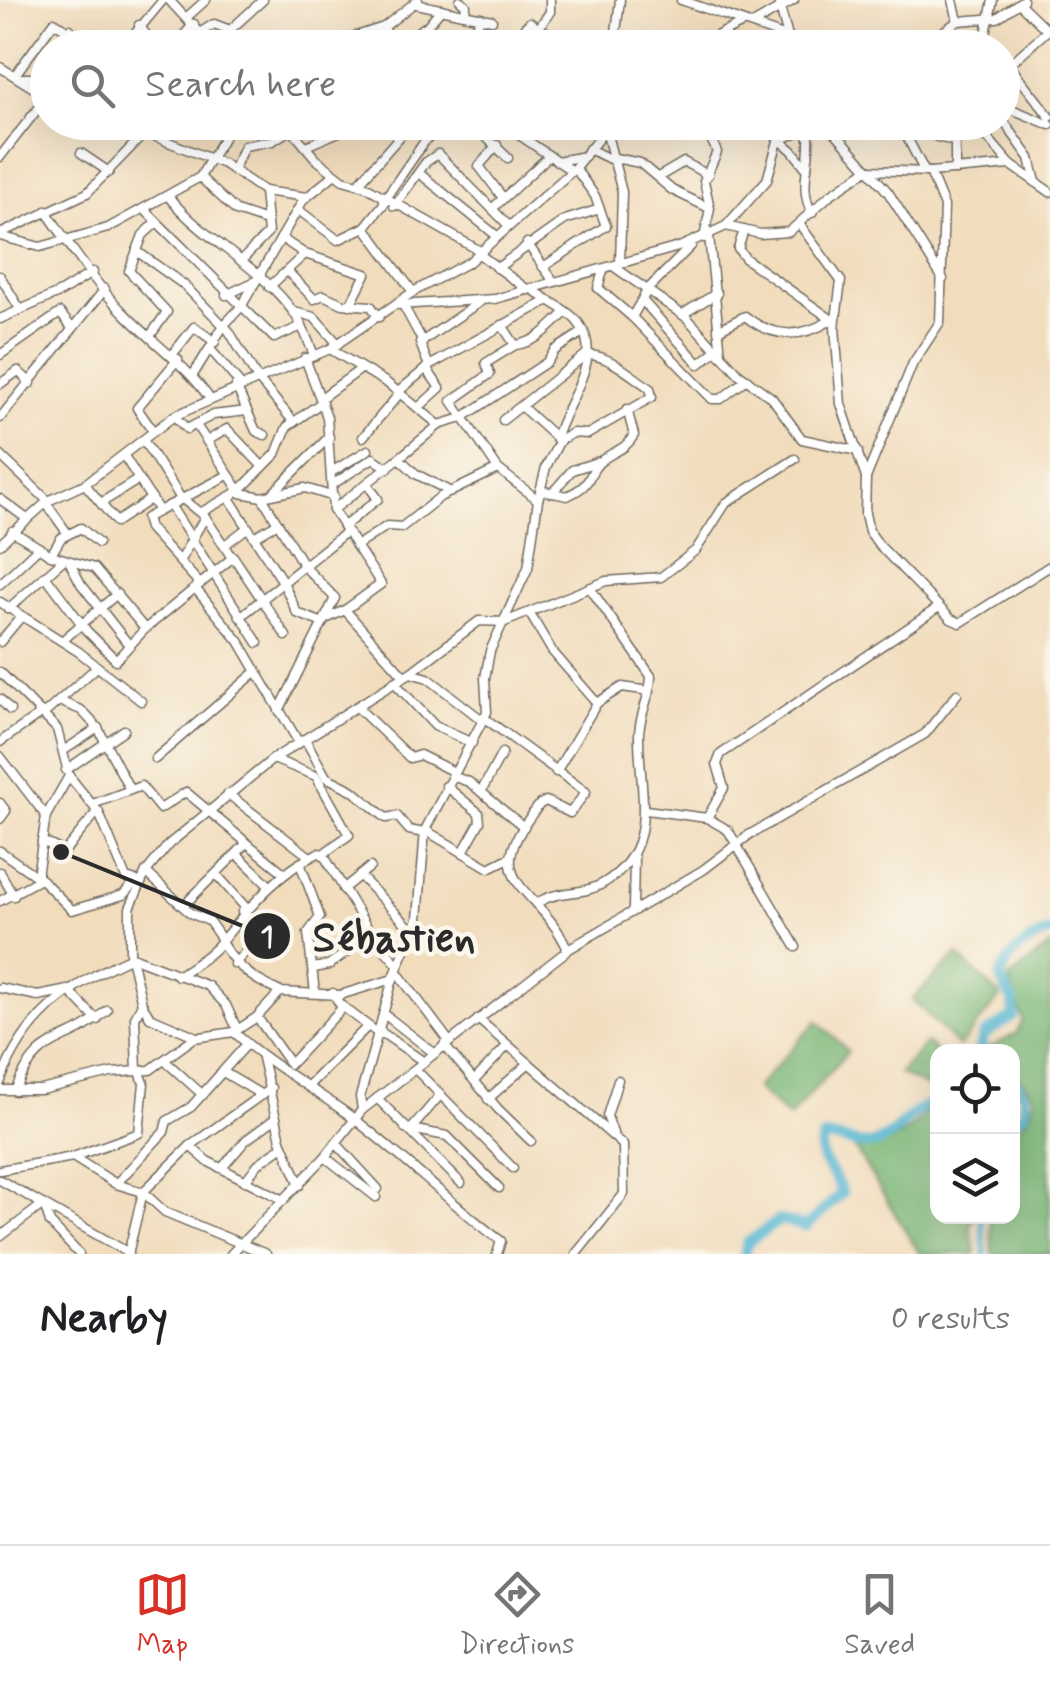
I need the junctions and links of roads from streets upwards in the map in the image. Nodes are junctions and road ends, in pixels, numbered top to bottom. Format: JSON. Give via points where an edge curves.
{"nodes":[{"id":1,"x":166,"y":0,"type":"edge"},
{"id":2,"x":206,"y":0,"type":"edge"},
{"id":3,"x":263,"y":0,"type":"edge"},
{"id":4,"x":460,"y":0,"type":"edge"},
{"id":5,"x":550,"y":0,"type":"edge"},
{"id":6,"x":620,"y":0,"type":"edge"},
{"id":7,"x":681,"y":0,"type":"edge"},
{"id":8,"x":794,"y":0,"type":"edge"},
{"id":9,"x":953,"y":0,"type":"edge"},
{"id":10,"x":993,"y":0,"type":"edge"},
{"id":11,"x":417,"y":2,"type":"edge"},
{"id":12,"x":1021,"y":2,"type":"edge"},
{"id":13,"x":779,"y":4,"type":"edge"},
{"id":14,"x":440,"y":9,"type":"junction"},
{"id":15,"x":465,"y":13,"type":"junction"},
{"id":16,"x":480,"y":17,"type":"junction"},
{"id":17,"x":989,"y":18,"type":"junction"},
{"id":18,"x":190,"y":20,"type":"junction"},
{"id":19,"x":492,"y":20,"type":"dead end"},
{"id":20,"x":958,"y":21,"type":"junction"},
{"id":21,"x":748,"y":24,"type":"junction"},
{"id":22,"x":139,"y":25,"type":"junction"},
{"id":23,"x":384,"y":27,"type":"junction"},
{"id":24,"x":544,"y":29,"type":"joint"},
{"id":25,"x":1049,"y":29,"type":"edge"},
{"id":26,"x":49,"y":30,"type":"edge"},
{"id":27,"x":70,"y":30,"type":"edge"},
{"id":28,"x":136,"y":30,"type":"edge"},
{"id":29,"x":143,"y":30,"type":"edge"},
{"id":30,"x":184,"y":30,"type":"edge"},
{"id":31,"x":199,"y":30,"type":"edge"},
{"id":32,"x":204,"y":30,"type":"edge"},
{"id":33,"x":230,"y":30,"type":"edge"},
{"id":34,"x":230,"y":30,"type":"edge"},
{"id":35,"x":375,"y":30,"type":"edge"},
{"id":36,"x":386,"y":30,"type":"edge"},
{"id":37,"x":419,"y":30,"type":"edge"},
{"id":38,"x":474,"y":30,"type":"edge"},
{"id":39,"x":521,"y":30,"type":"edge"},
{"id":40,"x":616,"y":30,"type":"edge"},
{"id":41,"x":730,"y":30,"type":"edge"},
{"id":42,"x":767,"y":30,"type":"edge"},
{"id":43,"x":785,"y":30,"type":"edge"},
{"id":44,"x":945,"y":30,"type":"edge"},
{"id":45,"x":987,"y":30,"type":"edge"},
{"id":46,"x":1020,"y":54,"type":"edge"},
{"id":47,"x":30,"y":59,"type":"edge"},
{"id":48,"x":0,"y":68,"type":"edge"},
{"id":49,"x":18,"y":77,"type":"junction"},
{"id":50,"x":30,"y":77,"type":"edge"},
{"id":51,"x":1020,"y":78,"type":"edge"},
{"id":52,"x":30,"y":85,"type":"edge"},
{"id":53,"x":1020,"y":112,"type":"edge"},
{"id":54,"x":1050,"y":117,"type":"edge"},
{"id":55,"x":30,"y":119,"type":"edge"},
{"id":56,"x":1050,"y":125,"type":"edge"},
{"id":57,"x":138,"y":140,"type":"edge"},
{"id":58,"x":159,"y":140,"type":"edge"},
{"id":59,"x":222,"y":140,"type":"edge"},
{"id":60,"x":274,"y":140,"type":"edge"},
{"id":61,"x":301,"y":140,"type":"edge"},
{"id":62,"x":320,"y":140,"type":"edge"},
{"id":63,"x":397,"y":140,"type":"edge"},
{"id":64,"x":427,"y":140,"type":"edge"},
{"id":65,"x":492,"y":140,"type":"edge"},
{"id":66,"x":526,"y":140,"type":"edge"},
{"id":67,"x":596,"y":140,"type":"edge"},
{"id":68,"x":611,"y":140,"type":"edge"},
{"id":69,"x":711,"y":140,"type":"edge"},
{"id":70,"x":803,"y":140,"type":"edge"},
{"id":71,"x":841,"y":140,"type":"edge"},
{"id":72,"x":910,"y":140,"type":"edge"},
{"id":73,"x":950,"y":140,"type":"edge"},
{"id":74,"x":989,"y":140,"type":"edge"},
{"id":75,"x":1017,"y":140,"type":"edge"},
{"id":76,"x":778,"y":141,"type":"joint"},
{"id":77,"x":954,"y":141,"type":"joint"},
{"id":78,"x":497,"y":144,"type":"junction"},
{"id":79,"x":306,"y":146,"type":"junction"},
{"id":80,"x":81,"y":153,"type":"dead end"},
{"id":81,"x":587,"y":153,"type":"junction"},
{"id":82,"x":0,"y":157,"type":"edge"},
{"id":83,"x":508,"y":158,"type":"dead end"},
{"id":84,"x":553,"y":158,"type":"junction"},
{"id":85,"x":211,"y":160,"type":"junction"},
{"id":86,"x":615,"y":160,"type":"junction"},
{"id":87,"x":1011,"y":165,"type":"junction"},
{"id":88,"x":573,"y":170,"type":"junction"},
{"id":89,"x":807,"y":170,"type":"junction"},
{"id":90,"x":867,"y":170,"type":"junction"},
{"id":91,"x":955,"y":170,"type":"junction"},
{"id":92,"x":233,"y":171,"type":"junction"},
{"id":93,"x":109,"y":172,"type":"junction"},
{"id":94,"x":454,"y":172,"type":"junction"},
{"id":95,"x":928,"y":172,"type":"junction"},
{"id":96,"x":419,"y":173,"type":"junction"},
{"id":97,"x":335,"y":174,"type":"junction"},
{"id":98,"x":708,"y":175,"type":"junction"},
{"id":99,"x":660,"y":176,"type":"junction"},
{"id":100,"x":200,"y":177,"type":"junction"},
{"id":101,"x":1036,"y":182,"type":"junction"},
{"id":102,"x":358,"y":184,"type":"junction"},
{"id":103,"x":442,"y":190,"type":"junction"},
{"id":104,"x":264,"y":191,"type":"junction"},
{"id":105,"x":1050,"y":192,"type":"edge"},
{"id":106,"x":168,"y":196,"type":"junction"},
{"id":107,"x":305,"y":197,"type":"junction"},
{"id":108,"x":503,"y":198,"type":"junction"},
{"id":109,"x":388,"y":202,"type":"junction"},
{"id":110,"x":144,"y":208,"type":"junction"},
{"id":111,"x":493,"y":208,"type":"junction"},
{"id":112,"x":710,"y":208,"type":"junction"},
{"id":113,"x":600,"y":209,"type":"junction"},
{"id":114,"x":46,"y":211,"type":"junction"},
{"id":115,"x":300,"y":212,"type":"junction"},
{"id":116,"x":812,"y":213,"type":"junction"},
{"id":117,"x":266,"y":222,"type":"junction"},
{"id":118,"x":156,"y":223,"type":"junction"},
{"id":119,"x":508,"y":225,"type":"junction"},
{"id":120,"x":800,"y":225,"type":"junction"},
{"id":121,"x":365,"y":226,"type":"junction"},
{"id":122,"x":726,"y":226,"type":"junction"},
{"id":123,"x":744,"y":230,"type":"junction"},
{"id":124,"x":0,"y":235,"type":"edge"},
{"id":125,"x":497,"y":236,"type":"junction"},
{"id":126,"x":281,"y":238,"type":"junction"},
{"id":127,"x":704,"y":238,"type":"junction"},
{"id":128,"x":64,"y":241,"type":"junction"},
{"id":129,"x":527,"y":243,"type":"junction"},
{"id":130,"x":138,"y":252,"type":"junction"},
{"id":131,"x":480,"y":253,"type":"junction"},
{"id":132,"x":305,"y":254,"type":"junction"},
{"id":133,"x":241,"y":261,"type":"junction"},
{"id":134,"x":616,"y":265,"type":"junction"},
{"id":135,"x":543,"y":267,"type":"junction"},
{"id":136,"x":497,"y":268,"type":"junction"},
{"id":137,"x":603,"y":270,"type":"junction"},
{"id":138,"x":93,"y":272,"type":"junction"},
{"id":139,"x":288,"y":272,"type":"junction"},
{"id":140,"x":0,"y":276,"type":"edge"},
{"id":141,"x":552,"y":279,"type":"junction"},
{"id":142,"x":257,"y":280,"type":"junction"},
{"id":143,"x":943,"y":280,"type":"junction"},
{"id":144,"x":106,"y":288,"type":"junction"},
{"id":145,"x":269,"y":288,"type":"junction"},
{"id":146,"x":648,"y":288,"type":"junction"},
{"id":147,"x":529,"y":289,"type":"junction"},
{"id":148,"x":413,"y":292,"type":"junction"},
{"id":149,"x":716,"y":293,"type":"junction"},
{"id":150,"x":226,"y":294,"type":"junction"},
{"id":151,"x":483,"y":299,"type":"junction"},
{"id":152,"x":642,"y":300,"type":"junction"},
{"id":153,"x":546,"y":301,"type":"junction"},
{"id":154,"x":350,"y":305,"type":"junction"},
{"id":155,"x":400,"y":305,"type":"junction"},
{"id":156,"x":241,"y":307,"type":"junction"},
{"id":157,"x":20,"y":309,"type":"junction"},
{"id":158,"x":294,"y":312,"type":"junction"},
{"id":159,"x":566,"y":312,"type":"junction"},
{"id":160,"x":683,"y":314,"type":"junction"},
{"id":161,"x":379,"y":316,"type":"junction"},
{"id":162,"x":632,"y":318,"type":"junction"},
{"id":163,"x":718,"y":318,"type":"junction"},
{"id":164,"x":0,"y":319,"type":"edge"},
{"id":165,"x":833,"y":322,"type":"junction"},
{"id":166,"x":502,"y":324,"type":"junction"},
{"id":167,"x":693,"y":324,"type":"junction"},
{"id":168,"x":224,"y":326,"type":"junction"},
{"id":169,"x":302,"y":326,"type":"junction"},
{"id":170,"x":72,"y":328,"type":"junction"},
{"id":171,"x":718,"y":330,"type":"junction"},
{"id":172,"x":583,"y":332,"type":"junction"},
{"id":173,"x":702,"y":334,"type":"junction"},
{"id":174,"x":150,"y":336,"type":"junction"},
{"id":175,"x":541,"y":336,"type":"junction"},
{"id":176,"x":423,"y":342,"type":"junction"},
{"id":177,"x":515,"y":345,"type":"junction"},
{"id":178,"x":213,"y":346,"type":"junction"},
{"id":179,"x":334,"y":346,"type":"junction"},
{"id":180,"x":685,"y":347,"type":"junction"},
{"id":181,"x":556,"y":350,"type":"junction"},
{"id":182,"x":719,"y":353,"type":"junction"},
{"id":183,"x":589,"y":354,"type":"junction"},
{"id":184,"x":0,"y":355,"type":"edge"},
{"id":185,"x":310,"y":356,"type":"junction"},
{"id":186,"x":175,"y":357,"type":"junction"},
{"id":187,"x":428,"y":367,"type":"junction"},
{"id":188,"x":540,"y":367,"type":"junction"},
{"id":189,"x":360,"y":368,"type":"junction"},
{"id":190,"x":490,"y":374,"type":"junction"},
{"id":191,"x":193,"y":375,"type":"junction"},
{"id":192,"x":257,"y":378,"type":"junction"},
{"id":193,"x":747,"y":379,"type":"junction"},
{"id":194,"x":31,"y":383,"type":"junction"},
{"id":195,"x":0,"y":384,"type":"edge"},
{"id":196,"x":238,"y":386,"type":"junction"},
{"id":197,"x":510,"y":386,"type":"junction"},
{"id":198,"x":546,"y":390,"type":"junction"},
{"id":199,"x":399,"y":393,"type":"junction"},
{"id":200,"x":210,"y":399,"type":"junction"},
{"id":201,"x":322,"y":400,"type":"junction"},
{"id":202,"x":522,"y":407,"type":"junction"},
{"id":203,"x":418,"y":408,"type":"junction"},
{"id":204,"x":627,"y":409,"type":"junction"},
{"id":205,"x":247,"y":411,"type":"junction"},
{"id":206,"x":174,"y":416,"type":"junction"},
{"id":207,"x":0,"y":418,"type":"edge"},
{"id":208,"x":462,"y":418,"type":"junction"},
{"id":209,"x":504,"y":420,"type":"dead end"},
{"id":210,"x":293,"y":421,"type":"junction"},
{"id":211,"x":196,"y":425,"type":"junction"},
{"id":212,"x":439,"y":426,"type":"junction"},
{"id":213,"x":153,"y":431,"type":"junction"},
{"id":214,"x":265,"y":436,"type":"dead end"},
{"id":215,"x":329,"y":436,"type":"junction"},
{"id":216,"x":364,"y":438,"type":"dead end"},
{"id":217,"x":558,"y":439,"type":"junction"},
{"id":218,"x":143,"y":440,"type":"junction"},
{"id":219,"x":206,"y":441,"type":"junction"},
{"id":220,"x":368,"y":450,"type":"dead end"},
{"id":221,"x":858,"y":451,"type":"junction"},
{"id":222,"x":0,"y":455,"type":"edge"},
{"id":223,"x":124,"y":456,"type":"junction"},
{"id":224,"x":399,"y":458,"type":"junction"},
{"id":225,"x":795,"y":459,"type":"dead end"},
{"id":226,"x":602,"y":461,"type":"junction"},
{"id":227,"x":263,"y":467,"type":"junction"},
{"id":228,"x":388,"y":468,"type":"junction"},
{"id":229,"x":498,"y":469,"type":"junction"},
{"id":230,"x":333,"y":471,"type":"junction"},
{"id":231,"x":228,"y":476,"type":"junction"},
{"id":232,"x":139,"y":478,"type":"junction"},
{"id":233,"x":866,"y":478,"type":"junction"},
{"id":234,"x":334,"y":482,"type":"junction"},
{"id":235,"x":85,"y":484,"type":"junction"},
{"id":236,"x":368,"y":485,"type":"junction"},
{"id":237,"x":540,"y":490,"type":"junction"},
{"id":238,"x":239,"y":491,"type":"junction"},
{"id":239,"x":451,"y":492,"type":"junction"},
{"id":240,"x":273,"y":493,"type":"junction"},
{"id":241,"x":552,"y":493,"type":"junction"},
{"id":242,"x":262,"y":497,"type":"junction"},
{"id":243,"x":334,"y":497,"type":"junction"},
{"id":244,"x":152,"y":498,"type":"junction"},
{"id":245,"x":182,"y":498,"type":"junction"},
{"id":246,"x":229,"y":498,"type":"junction"},
{"id":247,"x":0,"y":499,"type":"edge"},
{"id":248,"x":538,"y":500,"type":"junction"},
{"id":249,"x":47,"y":502,"type":"junction"},
{"id":250,"x":344,"y":502,"type":"junction"},
{"id":251,"x":100,"y":503,"type":"junction"},
{"id":252,"x":170,"y":505,"type":"junction"},
{"id":253,"x":333,"y":510,"type":"junction"},
{"id":254,"x":159,"y":511,"type":"junction"},
{"id":255,"x":204,"y":515,"type":"junction"},
{"id":256,"x":356,"y":518,"type":"junction"},
{"id":257,"x":27,"y":520,"type":"junction"},
{"id":258,"x":278,"y":523,"type":"junction"},
{"id":259,"x":0,"y":528,"type":"edge"},
{"id":260,"x":247,"y":528,"type":"junction"},
{"id":261,"x":345,"y":530,"type":"junction"},
{"id":262,"x":11,"y":532,"type":"junction"},
{"id":263,"x":68,"y":534,"type":"junction"},
{"id":264,"x":254,"y":538,"type":"junction"},
{"id":265,"x":193,"y":542,"type":"junction"},
{"id":266,"x":98,"y":543,"type":"dead end"},
{"id":267,"x":0,"y":544,"type":"edge"},
{"id":268,"x":226,"y":544,"type":"junction"},
{"id":269,"x":356,"y":546,"type":"junction"},
{"id":270,"x":38,"y":548,"type":"junction"},
{"id":271,"x":51,"y":555,"type":"junction"},
{"id":272,"x":233,"y":556,"type":"junction"},
{"id":273,"x":180,"y":560,"type":"junction"},
{"id":274,"x":67,"y":562,"type":"junction"},
{"id":275,"x":304,"y":566,"type":"junction"},
{"id":276,"x":1050,"y":566,"type":"edge"},
{"id":277,"x":214,"y":573,"type":"junction"},
{"id":278,"x":45,"y":576,"type":"junction"},
{"id":279,"x":283,"y":582,"type":"junction"},
{"id":280,"x":0,"y":584,"type":"edge"},
{"id":281,"x":198,"y":586,"type":"junction"},
{"id":282,"x":590,"y":588,"type":"junction"},
{"id":283,"x":117,"y":594,"type":"junction"},
{"id":284,"x":0,"y":602,"type":"edge"},
{"id":285,"x":261,"y":602,"type":"junction"},
{"id":286,"x":939,"y":607,"type":"junction"},
{"id":287,"x":100,"y":608,"type":"junction"},
{"id":288,"x":8,"y":609,"type":"junction"},
{"id":289,"x":345,"y":610,"type":"junction"},
{"id":290,"x":530,"y":614,"type":"junction"},
{"id":291,"x":240,"y":617,"type":"junction"},
{"id":292,"x":20,"y":618,"type":"junction"},
{"id":293,"x":325,"y":621,"type":"junction"},
{"id":294,"x":505,"y":622,"type":"junction"},
{"id":295,"x":81,"y":624,"type":"junction"},
{"id":296,"x":230,"y":627,"type":"junction"},
{"id":297,"x":145,"y":629,"type":"junction"},
{"id":298,"x":286,"y":636,"type":"dead end"},
{"id":299,"x":64,"y":640,"type":"junction"},
{"id":300,"x":0,"y":642,"type":"edge"},
{"id":301,"x":258,"y":642,"type":"dead end"},
{"id":302,"x":130,"y":645,"type":"junction"},
{"id":303,"x":97,"y":667,"type":"junction"},
{"id":304,"x":257,"y":671,"type":"junction"},
{"id":305,"x":0,"y":672,"type":"edge"},
{"id":306,"x":407,"y":674,"type":"junction"},
{"id":307,"x":394,"y":682,"type":"junction"},
{"id":308,"x":650,"y":691,"type":"junction"},
{"id":309,"x":958,"y":694,"type":"dead end"},
{"id":310,"x":0,"y":698,"type":"edge"},
{"id":311,"x":59,"y":701,"type":"junction"},
{"id":312,"x":141,"y":701,"type":"dead end"},
{"id":313,"x":597,"y":704,"type":"junction"},
{"id":314,"x":357,"y":707,"type":"junction"},
{"id":315,"x":10,"y":710,"type":"dead end"},
{"id":316,"x":278,"y":711,"type":"junction"},
{"id":317,"x":43,"y":713,"type":"junction"},
{"id":318,"x":482,"y":719,"type":"junction"},
{"id":319,"x":98,"y":728,"type":"junction"},
{"id":320,"x":124,"y":730,"type":"dead end"},
{"id":321,"x":302,"y":741,"type":"junction"},
{"id":322,"x":0,"y":742,"type":"edge"},
{"id":323,"x":107,"y":742,"type":"junction"},
{"id":324,"x":472,"y":743,"type":"junction"},
{"id":325,"x":63,"y":751,"type":"junction"},
{"id":326,"x":502,"y":753,"type":"dead end"},
{"id":327,"x":0,"y":756,"type":"edge"},
{"id":328,"x":155,"y":759,"type":"dead end"},
{"id":329,"x":272,"y":759,"type":"junction"},
{"id":330,"x":556,"y":772,"type":"junction"},
{"id":331,"x":68,"y":773,"type":"junction"},
{"id":332,"x":453,"y":774,"type":"junction"},
{"id":333,"x":446,"y":786,"type":"junction"},
{"id":334,"x":130,"y":788,"type":"junction"},
{"id":335,"x":481,"y":792,"type":"junction"},
{"id":336,"x":228,"y":794,"type":"junction"},
{"id":337,"x":0,"y":802,"type":"edge"},
{"id":338,"x":96,"y":807,"type":"junction"},
{"id":339,"x":211,"y":810,"type":"junction"},
{"id":340,"x":646,"y":810,"type":"junction"},
{"id":341,"x":46,"y":816,"type":"junction"},
{"id":342,"x":707,"y":818,"type":"junction"},
{"id":343,"x":0,"y":819,"type":"edge"},
{"id":344,"x":524,"y":827,"type":"junction"},
{"id":345,"x":424,"y":832,"type":"junction"},
{"id":346,"x":42,"y":841,"type":"junction"},
{"id":347,"x":248,"y":842,"type":"junction"},
{"id":348,"x":737,"y":844,"type":"junction"},
{"id":349,"x":464,"y":852,"type":"junction"},
{"id":350,"x":4,"y":854,"type":"edge"},
{"id":351,"x":237,"y":854,"type":"junction"},
{"id":352,"x":324,"y":854,"type":"junction"},
{"id":353,"x":310,"y":857,"type":"junction"},
{"id":354,"x":634,"y":857,"type":"junction"},
{"id":355,"x":508,"y":858,"type":"junction"},
{"id":356,"x":300,"y":863,"type":"junction"},
{"id":357,"x":370,"y":867,"type":"dead end"},
{"id":358,"x":0,"y":869,"type":"edge"},
{"id":359,"x":146,"y":872,"type":"junction"},
{"id":360,"x":216,"y":874,"type":"junction"},
{"id":361,"x":284,"y":874,"type":"junction"},
{"id":362,"x":360,"y":877,"type":"junction"},
{"id":363,"x":38,"y":878,"type":"junction"},
{"id":364,"x":138,"y":882,"type":"junction"},
{"id":365,"x":270,"y":886,"type":"junction"},
{"id":366,"x":344,"y":888,"type":"junction"},
{"id":367,"x":14,"y":896,"type":"junction"},
{"id":368,"x":0,"y":900,"type":"edge"},
{"id":369,"x":536,"y":904,"type":"junction"},
{"id":370,"x":182,"y":906,"type":"junction"},
{"id":371,"x":633,"y":908,"type":"junction"},
{"id":372,"x":244,"y":910,"type":"junction"},
{"id":373,"x":413,"y":932,"type":"junction"},
{"id":374,"x":371,"y":934,"type":"junction"},
{"id":375,"x":222,"y":941,"type":"junction"},
{"id":376,"x":796,"y":947,"type":"dead end"},
{"id":377,"x":569,"y":948,"type":"junction"},
{"id":378,"x":132,"y":957,"type":"junction"},
{"id":379,"x":234,"y":964,"type":"junction"},
{"id":380,"x":314,"y":968,"type":"junction"},
{"id":381,"x":396,"y":972,"type":"junction"},
{"id":382,"x":178,"y":976,"type":"junction"},
{"id":383,"x":0,"y":988,"type":"edge"},
{"id":384,"x":73,"y":990,"type":"junction"},
{"id":385,"x":280,"y":992,"type":"junction"},
{"id":386,"x":315,"y":993,"type":"junction"},
{"id":387,"x":333,"y":994,"type":"junction"},
{"id":388,"x":142,"y":1004,"type":"junction"},
{"id":389,"x":342,"y":1006,"type":"junction"},
{"id":390,"x":107,"y":1010,"type":"dead end"},
{"id":391,"x":384,"y":1014,"type":"junction"},
{"id":392,"x":257,"y":1017,"type":"junction"},
{"id":393,"x":97,"y":1020,"type":"junction"},
{"id":394,"x":478,"y":1020,"type":"junction"},
{"id":395,"x":368,"y":1026,"type":"junction"},
{"id":396,"x":235,"y":1031,"type":"junction"},
{"id":397,"x":381,"y":1034,"type":"junction"},
{"id":398,"x":197,"y":1037,"type":"junction"},
{"id":399,"x":447,"y":1043,"type":"junction"},
{"id":400,"x":247,"y":1044,"type":"junction"},
{"id":401,"x":508,"y":1045,"type":"junction"},
{"id":402,"x":434,"y":1054,"type":"junction"},
{"id":403,"x":262,"y":1058,"type":"junction"},
{"id":404,"x":164,"y":1060,"type":"junction"},
{"id":405,"x":424,"y":1062,"type":"junction"},
{"id":406,"x":530,"y":1063,"type":"junction"},
{"id":407,"x":290,"y":1065,"type":"junction"},
{"id":408,"x":415,"y":1068,"type":"junction"},
{"id":409,"x":139,"y":1072,"type":"junction"},
{"id":410,"x":223,"y":1072,"type":"junction"},
{"id":411,"x":475,"y":1080,"type":"junction"},
{"id":412,"x":618,"y":1080,"type":"dead end"},
{"id":413,"x":308,"y":1085,"type":"junction"},
{"id":414,"x":0,"y":1087,"type":"edge"},
{"id":415,"x":271,"y":1088,"type":"junction"},
{"id":416,"x":16,"y":1091,"type":"junction"},
{"id":417,"x":441,"y":1094,"type":"junction"},
{"id":418,"x":262,"y":1095,"type":"junction"},
{"id":419,"x":204,"y":1096,"type":"junction"},
{"id":420,"x":377,"y":1098,"type":"junction"},
{"id":421,"x":488,"y":1099,"type":"junction"},
{"id":422,"x":362,"y":1110,"type":"junction"},
{"id":423,"x":276,"y":1118,"type":"junction"},
{"id":424,"x":354,"y":1119,"type":"junction"},
{"id":425,"x":409,"y":1127,"type":"junction"},
{"id":426,"x":614,"y":1135,"type":"junction"},
{"id":427,"x":532,"y":1141,"type":"dead end"},
{"id":428,"x":336,"y":1144,"type":"junction"},
{"id":429,"x":190,"y":1146,"type":"junction"},
{"id":430,"x":284,"y":1146,"type":"junction"},
{"id":431,"x":73,"y":1156,"type":"junction"},
{"id":432,"x":325,"y":1158,"type":"junction"},
{"id":433,"x":222,"y":1168,"type":"junction"},
{"id":434,"x":513,"y":1168,"type":"dead end"},
{"id":435,"x":0,"y":1170,"type":"edge"},
{"id":436,"x":0,"y":1180,"type":"edge"},
{"id":437,"x":246,"y":1180,"type":"junction"},
{"id":438,"x":461,"y":1183,"type":"dead end"},
{"id":439,"x":116,"y":1184,"type":"junction"},
{"id":440,"x":300,"y":1185,"type":"junction"},
{"id":441,"x":499,"y":1188,"type":"dead end"},
{"id":442,"x":143,"y":1192,"type":"junction"},
{"id":443,"x":284,"y":1200,"type":"junction"},
{"id":444,"x":43,"y":1206,"type":"junction"},
{"id":445,"x":0,"y":1237,"type":"edge"},
{"id":446,"x":240,"y":1242,"type":"junction"},
{"id":447,"x":79,"y":1254,"type":"edge"},
{"id":448,"x":128,"y":1254,"type":"edge"},
{"id":449,"x":231,"y":1254,"type":"edge"},
{"id":450,"x":266,"y":1254,"type":"edge"},
{"id":451,"x":497,"y":1254,"type":"edge"},
{"id":452,"x":576,"y":1254,"type":"edge"}],
"edges":[{"from":1,"to":18,"type":"street"},
{"from":1,"to":22,"type":"street"},
{"from":2,"to":18,"type":"street"},
{"from":3,"to":33,"type":"street"},
{"from":4,"to":15,"type":"street"},
{"from":5,"to":24,"type":"street"},
{"from":6,"to":40,"type":"street"},
{"from":7,"to":21,"type":"street"},
{"from":8,"to":13,"type":"street"},
{"from":9,"to":20,"type":"street"},
{"from":10,"to":17,"type":"street"},
{"from":11,"to":14,"type":"street"},
{"from":11,"to":23,"type":"street"},
{"from":12,"to":17,"type":"street"},
{"from":12,"to":25,"type":"street"},
{"from":13,"to":21,"type":"street"},
{"from":13,"to":43,"type":"street"},
{"from":14,"to":15,"type":"street"},
{"from":14,"to":37,"type":"street"},
{"from":15,"to":16,"type":"street"},
{"from":16,"to":19,"type":"street"},
{"from":16,"to":38,"type":"street"},
{"from":17,"to":20,"type":"street"},
{"from":17,"to":45,"type":"street"},
{"from":18,"to":30,"type":"street"},
{"from":18,"to":31,"type":"street"},
{"from":20,"to":44,"type":"street"},
{"from":21,"to":41,"type":"street"},
{"from":21,"to":42,"type":"street"},
{"from":22,"to":28,"type":"street"},
{"from":22,"to":29,"type":"street"},
{"from":23,"to":35,"type":"street"},
{"from":23,"to":36,"type":"street"},
{"from":24,"to":39,"type":"street","via":[[529,22]]},
{"from":25,"to":46,"type":"street"},
{"from":26,"to":27,"type":"street","via":[[54,22]]},
{"from":32,"to":34,"type":"street","via":[[214,24]]},
{"from":47,"to":49,"type":"street"},
{"from":48,"to":49,"type":"street"},
{"from":49,"to":50,"type":"street"},
{"from":49,"to":52,"type":"street"},
{"from":51,"to":54,"type":"street"},
{"from":53,"to":56,"type":"street"},
{"from":55,"to":82,"type":"street"},
{"from":57,"to":93,"type":"street"},
{"from":58,"to":85,"type":"street"},
{"from":59,"to":85,"type":"street"},
{"from":60,"to":92,"type":"street","via":[[243,147]]},
{"from":61,"to":79,"type":"street"},
{"from":62,"to":79,"type":"street"},
{"from":63,"to":102,"type":"street"},
{"from":64,"to":109,"type":"street"},
{"from":65,"to":78,"type":"street"},
{"from":66,"to":84,"type":"street"},
{"from":67,"to":81,"type":"street"},
{"from":68,"to":86,"type":"street"},
{"from":69,"to":98,"type":"street","via":[[717,152]]},
{"from":70,"to":89,"type":"street"},
{"from":71,"to":90,"type":"street"},
{"from":72,"to":95,"type":"street"},
{"from":73,"to":77,"type":"street"},
{"from":74,"to":87,"type":"street"},
{"from":75,"to":101,"type":"street"},
{"from":76,"to":89,"type":"street"},
{"from":76,"to":122,"type":"street","via":[[767,180]]},
{"from":77,"to":91,"type":"street"},
{"from":78,"to":83,"type":"street"},
{"from":78,"to":108,"type":"street","via":[[478,166]]},
{"from":79,"to":97,"type":"street"},
{"from":80,"to":93,"type":"street"},
{"from":81,"to":84,"type":"street"},
{"from":81,"to":86,"type":"street"},
{"from":81,"to":88,"type":"street"},
{"from":84,"to":88,"type":"street"},
{"from":84,"to":108,"type":"street"},
{"from":85,"to":92,"type":"street"},
{"from":85,"to":100,"type":"street"},
{"from":86,"to":99,"type":"street","via":[[634,160]]},
{"from":86,"to":134,"type":"street","via":[[623,206]]},
{"from":87,"to":91,"type":"street"},
{"from":87,"to":101,"type":"street"},
{"from":88,"to":113,"type":"street"},
{"from":88,"to":119,"type":"street"},
{"from":89,"to":116,"type":"street","via":[[803,193]]},
{"from":90,"to":95,"type":"street"},
{"from":90,"to":116,"type":"street"},
{"from":90,"to":143,"type":"street"},
{"from":91,"to":95,"type":"street"},
{"from":92,"to":104,"type":"street"},
{"from":93,"to":114,"type":"street","via":[[87,193]]},
{"from":94,"to":96,"type":"street","via":[[438,154]]},
{"from":94,"to":103,"type":"street"},
{"from":94,"to":111,"type":"street"},
{"from":95,"to":143,"type":"street","via":[[944,206]]},
{"from":96,"to":103,"type":"street"},
{"from":96,"to":109,"type":"street"},
{"from":97,"to":102,"type":"street"},
{"from":97,"to":107,"type":"street"},
{"from":98,"to":99,"type":"street","via":[[684,162]]},
{"from":98,"to":112,"type":"street"},
{"from":99,"to":112,"type":"street","via":[[668,188]]},
{"from":100,"to":106,"type":"street"},
{"from":100,"to":117,"type":"street","via":[[236,211]]},
{"from":101,"to":105,"type":"street"},
{"from":102,"to":109,"type":"street"},
{"from":103,"to":125,"type":"street"},
{"from":104,"to":107,"type":"street"},
{"from":104,"to":117,"type":"street"},
{"from":106,"to":110,"type":"street"},
{"from":106,"to":133,"type":"street","via":[[212,242]]},
{"from":107,"to":115,"type":"street"},
{"from":108,"to":111,"type":"street"},
{"from":109,"to":121,"type":"street"},
{"from":109,"to":131,"type":"street"},
{"from":110,"to":118,"type":"street"},
{"from":110,"to":128,"type":"street"},
{"from":111,"to":119,"type":"street"},
{"from":112,"to":127,"type":"street"},
{"from":113,"to":129,"type":"street"},
{"from":113,"to":135,"type":"street","via":[[605,228]]},
{"from":114,"to":124,"type":"street"},
{"from":114,"to":128,"type":"street"},
{"from":115,"to":121,"type":"street","via":[[338,240]]},
{"from":115,"to":126,"type":"street"},
{"from":116,"to":120,"type":"street"},
{"from":117,"to":133,"type":"street","via":[[268,234]]},
{"from":118,"to":130,"type":"street"},
{"from":118,"to":150,"type":"street"},
{"from":119,"to":125,"type":"street"},
{"from":120,"to":123,"type":"street","via":[[769,234]]},
{"from":120,"to":165,"type":"street","via":[[839,274],[842,301]]},
{"from":121,"to":148,"type":"street"},
{"from":122,"to":123,"type":"street"},
{"from":122,"to":127,"type":"street"},
{"from":123,"to":165,"type":"street","via":[[738,251]]},
{"from":124,"to":128,"type":"street","via":[[31,247]]},
{"from":125,"to":131,"type":"street"},
{"from":126,"to":132,"type":"street"},
{"from":126,"to":142,"type":"street"},
{"from":127,"to":134,"type":"street"},
{"from":127,"to":146,"type":"street"},
{"from":127,"to":149,"type":"street"},
{"from":128,"to":138,"type":"street"},
{"from":129,"to":135,"type":"street"},
{"from":129,"to":136,"type":"street"},
{"from":130,"to":168,"type":"street"},
{"from":130,"to":174,"type":"street","via":[[129,272],[166,312]]},
{"from":131,"to":136,"type":"street"},
{"from":131,"to":148,"type":"street"},
{"from":132,"to":139,"type":"street"},
{"from":132,"to":154,"type":"street","via":[[366,274]]},
{"from":133,"to":142,"type":"street"},
{"from":134,"to":137,"type":"street"},
{"from":134,"to":146,"type":"street"},
{"from":135,"to":141,"type":"street"},
{"from":136,"to":147,"type":"street"},
{"from":137,"to":141,"type":"street"},
{"from":137,"to":162,"type":"street","via":[[599,289]]},
{"from":138,"to":144,"type":"street"},
{"from":138,"to":157,"type":"street"},
{"from":139,"to":145,"type":"street"},
{"from":139,"to":154,"type":"street","via":[[314,299],[323,295]]},
{"from":140,"to":157,"type":"street"},
{"from":141,"to":147,"type":"street"},
{"from":142,"to":145,"type":"street"},
{"from":142,"to":150,"type":"street"},
{"from":142,"to":156,"type":"street"},
{"from":143,"to":233,"type":"street","via":[[936,333],[913,364]]},
{"from":144,"to":170,"type":"street"},
{"from":144,"to":174,"type":"street"},
{"from":145,"to":158,"type":"street"},
{"from":146,"to":152,"type":"street"},
{"from":146,"to":160,"type":"street"},
{"from":147,"to":151,"type":"street"},
{"from":147,"to":153,"type":"street"},
{"from":148,"to":155,"type":"street"},
{"from":149,"to":160,"type":"street"},
{"from":149,"to":163,"type":"street"},
{"from":150,"to":156,"type":"street"},
{"from":151,"to":155,"type":"street"},
{"from":151,"to":176,"type":"street"},
{"from":152,"to":162,"type":"street"},
{"from":152,"to":180,"type":"street"},
{"from":153,"to":159,"type":"street"},
{"from":153,"to":166,"type":"street"},
{"from":154,"to":161,"type":"street","via":[[372,306]]},
{"from":155,"to":161,"type":"street"},
{"from":155,"to":176,"type":"street"},
{"from":156,"to":168,"type":"street"},
{"from":156,"to":169,"type":"street","via":[[276,339]]},
{"from":157,"to":164,"type":"street"},
{"from":158,"to":169,"type":"street"},
{"from":158,"to":179,"type":"street","via":[[314,317]]},
{"from":159,"to":172,"type":"street"},
{"from":159,"to":175,"type":"street"},
{"from":160,"to":167,"type":"street"},
{"from":161,"to":179,"type":"street"},
{"from":162,"to":193,"type":"street","via":[[712,399]]},
{"from":163,"to":167,"type":"street"},
{"from":163,"to":171,"type":"street"},
{"from":165,"to":171,"type":"street","via":[[797,335],[767,330],[745,316]]},
{"from":165,"to":221,"type":"street","via":[[841,408]]},
{"from":166,"to":177,"type":"street"},
{"from":166,"to":187,"type":"street"},
{"from":167,"to":173,"type":"street"},
{"from":168,"to":178,"type":"street"},
{"from":168,"to":192,"type":"street"},
{"from":169,"to":185,"type":"street"},
{"from":170,"to":184,"type":"street","via":[[60,313]]},
{"from":170,"to":194,"type":"street"},
{"from":171,"to":182,"type":"street"},
{"from":172,"to":181,"type":"street"},
{"from":172,"to":183,"type":"street"},
{"from":173,"to":180,"type":"street"},
{"from":173,"to":182,"type":"street"},
{"from":174,"to":186,"type":"street"},
{"from":175,"to":177,"type":"street"},
{"from":175,"to":181,"type":"street"},
{"from":176,"to":187,"type":"street"},
{"from":177,"to":190,"type":"street","via":[[486,363]]},
{"from":178,"to":186,"type":"street","via":[[194,327]]},
{"from":178,"to":191,"type":"street"},
{"from":178,"to":196,"type":"street"},
{"from":179,"to":185,"type":"street"},
{"from":179,"to":189,"type":"street"},
{"from":180,"to":182,"type":"street","via":[[699,364]]},
{"from":181,"to":188,"type":"street"},
{"from":182,"to":193,"type":"street"},
{"from":183,"to":198,"type":"street"},
{"from":183,"to":204,"type":"street","via":[[650,388],[650,401]]},
{"from":183,"to":217,"type":"street"},
{"from":185,"to":192,"type":"street"},
{"from":185,"to":201,"type":"street"},
{"from":186,"to":191,"type":"street"},
{"from":186,"to":213,"type":"street","via":[[137,408]]},
{"from":187,"to":199,"type":"street"},
{"from":187,"to":203,"type":"street","via":[[440,388]]},
{"from":188,"to":197,"type":"street"},
{"from":188,"to":198,"type":"street"},
{"from":189,"to":199,"type":"street"},
{"from":189,"to":201,"type":"street"},
{"from":190,"to":197,"type":"street"},
{"from":190,"to":208,"type":"street","via":[[452,401]]},
{"from":191,"to":200,"type":"street"},
{"from":192,"to":196,"type":"street"},
{"from":192,"to":210,"type":"street"},
{"from":193,"to":221,"type":"street","via":[[772,398],[802,439]]},
{"from":194,"to":195,"type":"street","via":[[18,371]]},
{"from":194,"to":207,"type":"street"},
{"from":196,"to":200,"type":"street"},
{"from":196,"to":205,"type":"street"},
{"from":197,"to":208,"type":"street"},
{"from":198,"to":202,"type":"street"},
{"from":199,"to":203,"type":"street"},
{"from":199,"to":216,"type":"street"},
{"from":200,"to":206,"type":"street"},
{"from":201,"to":210,"type":"street"},
{"from":201,"to":215,"type":"street"},
{"from":202,"to":209,"type":"street"},
{"from":202,"to":217,"type":"street"},
{"from":203,"to":212,"type":"street"},
{"from":204,"to":217,"type":"street","via":[[588,434]]},
{"from":204,"to":226,"type":"street","via":[[634,435]]},
{"from":205,"to":211,"type":"street","via":[[215,414]]},
{"from":205,"to":214,"type":"street"},
{"from":206,"to":211,"type":"street","via":[[184,428]]},
{"from":206,"to":213,"type":"street"},
{"from":208,"to":212,"type":"street"},
{"from":208,"to":229,"type":"street"},
{"from":210,"to":227,"type":"street"},
{"from":211,"to":219,"type":"street"},
{"from":212,"to":224,"type":"street"},
{"from":213,"to":218,"type":"street"},
{"from":215,"to":230,"type":"street"},
{"from":215,"to":240,"type":"street"},
{"from":217,"to":237,"type":"street"},
{"from":218,"to":223,"type":"street"},
{"from":218,"to":245,"type":"street"},
{"from":219,"to":227,"type":"street","via":[[227,429]]},
{"from":219,"to":231,"type":"street"},
{"from":220,"to":230,"type":"street"},
{"from":221,"to":233,"type":"street"},
{"from":222,"to":249,"type":"street"},
{"from":223,"to":232,"type":"street"},
{"from":223,"to":235,"type":"street"},
{"from":224,"to":228,"type":"street"},
{"from":224,"to":239,"type":"street"},
{"from":225,"to":282,"type":"street","via":[[726,503],[696,550],[661,577]]},
{"from":226,"to":241,"type":"street","via":[[572,470]]},
{"from":226,"to":241,"type":"street","via":[[589,484],[567,496]]},
{"from":227,"to":238,"type":"street"},
{"from":228,"to":234,"type":"street","via":[[373,458]]},
{"from":228,"to":236,"type":"street"},
{"from":229,"to":239,"type":"street"},
{"from":229,"to":248,"type":"street"},
{"from":230,"to":234,"type":"street"},
{"from":231,"to":238,"type":"street"},
{"from":231,"to":245,"type":"street"},
{"from":232,"to":244,"type":"street"},
{"from":232,"to":251,"type":"street"},
{"from":233,"to":286,"type":"street","via":[[869,531]]},
{"from":234,"to":243,"type":"street"},
{"from":235,"to":249,"type":"street"},
{"from":235,"to":251,"type":"street"},
{"from":236,"to":250,"type":"street"},
{"from":236,"to":256,"type":"street","via":[[378,499]]},
{"from":237,"to":241,"type":"street"},
{"from":237,"to":248,"type":"street"},
{"from":238,"to":242,"type":"street"},
{"from":238,"to":246,"type":"street"},
{"from":239,"to":269,"type":"street","via":[[402,527],[387,526]]},
{"from":240,"to":242,"type":"street"},
{"from":240,"to":243,"type":"street","via":[[305,488]]},
{"from":242,"to":258,"type":"street"},
{"from":243,"to":253,"type":"street"},
{"from":244,"to":251,"type":"street","via":[[116,522]]},
{"from":244,"to":254,"type":"street"},
{"from":245,"to":252,"type":"street"},
{"from":245,"to":255,"type":"street"},
{"from":246,"to":255,"type":"street"},
{"from":246,"to":260,"type":"street"},
{"from":247,"to":257,"type":"street"},
{"from":248,"to":294,"type":"street","via":[[528,568]]},
{"from":249,"to":257,"type":"street"},
{"from":249,"to":263,"type":"street"},
{"from":250,"to":253,"type":"street"},
{"from":250,"to":256,"type":"street"},
{"from":252,"to":254,"type":"street"},
{"from":252,"to":265,"type":"street"},
{"from":253,"to":261,"type":"street"},
{"from":254,"to":273,"type":"street","via":[[147,524]]},
{"from":255,"to":265,"type":"street"},
{"from":255,"to":268,"type":"street"},
{"from":256,"to":261,"type":"street"},
{"from":257,"to":262,"type":"street"},
{"from":258,"to":264,"type":"street"},
{"from":258,"to":275,"type":"street"},
{"from":259,"to":262,"type":"street"},
{"from":260,"to":264,"type":"street"},
{"from":260,"to":268,"type":"street"},
{"from":261,"to":269,"type":"street"},
{"from":261,"to":275,"type":"street"},
{"from":262,"to":267,"type":"street"},
{"from":262,"to":270,"type":"street"},
{"from":263,"to":266,"type":"street","via":[[81,528]]},
{"from":263,"to":271,"type":"street"},
{"from":264,"to":279,"type":"street"},
{"from":265,"to":273,"type":"street"},
{"from":265,"to":277,"type":"street"},
{"from":268,"to":272,"type":"street"},
{"from":269,"to":289,"type":"street","via":[[381,584]]},
{"from":270,"to":271,"type":"street"},
{"from":270,"to":280,"type":"street"},
{"from":271,"to":274,"type":"street"},
{"from":272,"to":277,"type":"street"},
{"from":272,"to":285,"type":"street"},
{"from":273,"to":281,"type":"street"},
{"from":274,"to":278,"type":"street"},
{"from":274,"to":283,"type":"street","via":[[94,568]]},
{"from":274,"to":287,"type":"street"},
{"from":275,"to":279,"type":"street"},
{"from":275,"to":293,"type":"street","via":[[334,596]]},
{"from":276,"to":286,"type":"street","via":[[960,623]]},
{"from":277,"to":281,"type":"street"},
{"from":277,"to":291,"type":"street"},
{"from":278,"to":288,"type":"street"},
{"from":278,"to":295,"type":"street"},
{"from":279,"to":285,"type":"street"},
{"from":279,"to":293,"type":"street","via":[[300,617]]},
{"from":281,"to":296,"type":"street"},
{"from":281,"to":297,"type":"street"},
{"from":282,"to":290,"type":"street"},
{"from":282,"to":308,"type":"street","via":[[644,662]]},
{"from":283,"to":287,"type":"street"},
{"from":283,"to":297,"type":"street"},
{"from":284,"to":288,"type":"street"},
{"from":285,"to":291,"type":"street"},
{"from":285,"to":298,"type":"street"},
{"from":286,"to":342,"type":"street","via":[[721,754],[716,764],[724,788]]},
{"from":287,"to":295,"type":"street"},
{"from":287,"to":302,"type":"street"},
{"from":288,"to":292,"type":"street"},
{"from":289,"to":293,"type":"street"},
{"from":289,"to":306,"type":"street"},
{"from":290,"to":294,"type":"street"},
{"from":290,"to":313,"type":"street"},
{"from":291,"to":296,"type":"street"},
{"from":291,"to":301,"type":"street"},
{"from":292,"to":299,"type":"street"},
{"from":292,"to":300,"type":"street"},
{"from":293,"to":316,"type":"street"},
{"from":294,"to":306,"type":"street","via":[[480,621]]},
{"from":294,"to":318,"type":"street","via":[[490,651]]},
{"from":295,"to":299,"type":"street"},
{"from":295,"to":302,"type":"street","via":[[116,660]]},
{"from":296,"to":304,"type":"street"},
{"from":297,"to":302,"type":"street"},
{"from":299,"to":303,"type":"street"},
{"from":303,"to":311,"type":"street"},
{"from":303,"to":312,"type":"street"},
{"from":304,"to":316,"type":"street"},
{"from":304,"to":328,"type":"street"},
{"from":305,"to":317,"type":"street"},
{"from":306,"to":307,"type":"street"},
{"from":306,"to":318,"type":"street","via":[[428,678]]},
{"from":307,"to":314,"type":"street"},
{"from":307,"to":324,"type":"street","via":[[436,726]]},
{"from":308,"to":313,"type":"street","via":[[622,687]]},
{"from":308,"to":340,"type":"street","via":[[638,736]]},
{"from":309,"to":348,"type":"street","via":[[925,734]]},
{"from":310,"to":315,"type":"street"},
{"from":311,"to":317,"type":"street"},
{"from":311,"to":319,"type":"street","via":[[81,710]]},
{"from":313,"to":330,"type":"street"},
{"from":314,"to":321,"type":"street"},
{"from":314,"to":332,"type":"street","via":[[410,758],[419,755]]},
{"from":316,"to":321,"type":"street"},
{"from":317,"to":322,"type":"street"},
{"from":317,"to":325,"type":"street","via":[[61,736]]},
{"from":318,"to":324,"type":"street"},
{"from":318,"to":330,"type":"street"},
{"from":319,"to":323,"type":"street"},
{"from":319,"to":325,"type":"street"},
{"from":320,"to":323,"type":"street"},
{"from":321,"to":329,"type":"street"},
{"from":321,"to":345,"type":"street","via":[[332,783],[352,790],[386,818],[397,816],[409,830]]},
{"from":323,"to":331,"type":"street"},
{"from":323,"to":334,"type":"street"},
{"from":324,"to":332,"type":"street"},
{"from":325,"to":331,"type":"street"},
{"from":326,"to":335,"type":"street"},
{"from":327,"to":341,"type":"street"},
{"from":329,"to":336,"type":"street"},
{"from":329,"to":352,"type":"street","via":[[316,776],[349,835]]},
{"from":330,"to":344,"type":"street","via":[[587,796],[570,813],[543,802]]},
{"from":331,"to":338,"type":"street"},
{"from":331,"to":341,"type":"street"},
{"from":332,"to":333,"type":"street"},
{"from":332,"to":335,"type":"street"},
{"from":333,"to":345,"type":"street"},
{"from":333,"to":349,"type":"street","via":[[479,814]]},
{"from":334,"to":338,"type":"street"},
{"from":334,"to":339,"type":"street","via":[[142,786],[159,809],[186,792]]},
{"from":335,"to":344,"type":"street"},
{"from":336,"to":339,"type":"street"},
{"from":336,"to":353,"type":"street"},
{"from":337,"to":343,"type":"street","via":[[6,810]]},
{"from":338,"to":346,"type":"street","via":[[64,852]]},
{"from":338,"to":364,"type":"street","via":[[124,874]]},
{"from":339,"to":347,"type":"street"},
{"from":339,"to":359,"type":"street"},
{"from":340,"to":342,"type":"street"},
{"from":340,"to":354,"type":"street"},
{"from":341,"to":346,"type":"street"},
{"from":342,"to":348,"type":"street"},
{"from":344,"to":355,"type":"street"},
{"from":345,"to":349,"type":"street"},
{"from":345,"to":373,"type":"street","via":[[423,893]]},
{"from":346,"to":363,"type":"street"},
{"from":347,"to":351,"type":"street"},
{"from":347,"to":361,"type":"street"},
{"from":348,"to":371,"type":"street"},
{"from":348,"to":376,"type":"street"},
{"from":349,"to":355,"type":"street","via":[[492,869]]},
{"from":350,"to":358,"type":"street"},
{"from":350,"to":363,"type":"street"},
{"from":351,"to":360,"type":"street"},
{"from":351,"to":365,"type":"street"},
{"from":352,"to":353,"type":"street"},
{"from":352,"to":366,"type":"street"},
{"from":353,"to":356,"type":"street"},
{"from":354,"to":369,"type":"street","via":[[601,886]]},
{"from":354,"to":371,"type":"street"},
{"from":355,"to":369,"type":"street","via":[[511,874]]},
{"from":356,"to":361,"type":"street"},
{"from":356,"to":380,"type":"street","via":[[320,917],[308,933]]},
{"from":357,"to":362,"type":"street"},
{"from":358,"to":367,"type":"street"},
{"from":359,"to":364,"type":"street"},
{"from":359,"to":370,"type":"street"},
{"from":360,"to":370,"type":"street"},
{"from":360,"to":372,"type":"street"},
{"from":361,"to":365,"type":"street"},
{"from":362,"to":366,"type":"street"},
{"from":362,"to":373,"type":"street"},
{"from":363,"to":364,"type":"street","via":[[76,910],[124,895]]},
{"from":363,"to":367,"type":"street"},
{"from":364,"to":378,"type":"street","via":[[130,908]]},
{"from":365,"to":372,"type":"street"},
{"from":366,"to":374,"type":"street"},
{"from":367,"to":368,"type":"street"},
{"from":369,"to":377,"type":"street"},
{"from":370,"to":375,"type":"street","via":[[209,921]]},
{"from":371,"to":377,"type":"street"},
{"from":372,"to":375,"type":"street"},
{"from":372,"to":379,"type":"street","via":[[268,927]]},
{"from":373,"to":381,"type":"street"},
{"from":374,"to":380,"type":"street"},
{"from":374,"to":381,"type":"street"},
{"from":375,"to":379,"type":"street"},
{"from":375,"to":382,"type":"street"},
{"from":377,"to":394,"type":"street"},
{"from":378,"to":382,"type":"street"},
{"from":378,"to":384,"type":"street"},
{"from":378,"to":388,"type":"street"},
{"from":379,"to":385,"type":"street"},
{"from":380,"to":386,"type":"street"},
{"from":381,"to":387,"type":"street","via":[[358,992]]},
{"from":381,"to":391,"type":"street"},
{"from":381,"to":399,"type":"street"},
{"from":382,"to":396,"type":"street","via":[[220,995]]},
{"from":383,"to":384,"type":"street","via":[[38,996]]},
{"from":384,"to":393,"type":"street"},
{"from":384,"to":414,"type":"street","via":[[26,1028]]},
{"from":385,"to":386,"type":"street"},
{"from":385,"to":392,"type":"street"},
{"from":386,"to":387,"type":"street"},
{"from":387,"to":389,"type":"street"},
{"from":388,"to":398,"type":"street","via":[[150,1017]]},
{"from":388,"to":409,"type":"street","via":[[136,1017]]},
{"from":389,"to":395,"type":"street"},
{"from":389,"to":407,"type":"street"},
{"from":390,"to":393,"type":"street"},
{"from":391,"to":397,"type":"street"},
{"from":391,"to":402,"type":"street"},
{"from":392,"to":396,"type":"street"},
{"from":392,"to":407,"type":"street"},
{"from":393,"to":416,"type":"street","via":[[34,1053]]},
{"from":394,"to":399,"type":"street"},
{"from":394,"to":401,"type":"street"},
{"from":395,"to":397,"type":"street"},
{"from":395,"to":413,"type":"street"},
{"from":396,"to":398,"type":"street"},
{"from":396,"to":400,"type":"street"},
{"from":397,"to":405,"type":"street"},
{"from":397,"to":422,"type":"street","via":[[360,1096]]},
{"from":398,"to":404,"type":"street"},
{"from":399,"to":402,"type":"street"},
{"from":399,"to":411,"type":"street"},
{"from":400,"to":403,"type":"street"},
{"from":400,"to":410,"type":"street"},
{"from":401,"to":406,"type":"street"},
{"from":401,"to":411,"type":"street"},
{"from":402,"to":405,"type":"street"},
{"from":403,"to":407,"type":"street"},
{"from":403,"to":415,"type":"street"},
{"from":404,"to":409,"type":"street"},
{"from":404,"to":419,"type":"street"},
{"from":405,"to":408,"type":"street"},
{"from":406,"to":421,"type":"street"},
{"from":406,"to":426,"type":"street"},
{"from":407,"to":413,"type":"street"},
{"from":408,"to":417,"type":"street"},
{"from":408,"to":420,"type":"street"},
{"from":409,"to":416,"type":"street"},
{"from":409,"to":431,"type":"street","via":[[144,1083],[138,1133]]},
{"from":410,"to":418,"type":"street"},
{"from":410,"to":419,"type":"street"},
{"from":411,"to":421,"type":"street"},
{"from":412,"to":426,"type":"street","via":[[608,1116]]},
{"from":413,"to":424,"type":"street"},
{"from":414,"to":416,"type":"street"},
{"from":415,"to":418,"type":"street"},
{"from":415,"to":423,"type":"street"},
{"from":417,"to":425,"type":"street"},
{"from":417,"to":434,"type":"street"},
{"from":418,"to":429,"type":"street"},
{"from":419,"to":439,"type":"street","via":[[167,1121]]},
{"from":420,"to":422,"type":"street"},
{"from":420,"to":425,"type":"street"},
{"from":421,"to":427,"type":"street"},
{"from":422,"to":424,"type":"street"},
{"from":423,"to":430,"type":"street"},
{"from":423,"to":433,"type":"street"},
{"from":424,"to":428,"type":"street"},
{"from":424,"to":451,"type":"street","via":[[501,1241]]},
{"from":425,"to":438,"type":"street"},
{"from":425,"to":441,"type":"street","via":[[447,1136]]},
{"from":426,"to":452,"type":"street","via":[[624,1150],[624,1194]]},
{"from":428,"to":432,"type":"street"},
{"from":428,"to":432,"type":"street","via":[[377,1193]]},
{"from":429,"to":433,"type":"street"},
{"from":429,"to":442,"type":"street"},
{"from":430,"to":437,"type":"street"},
{"from":430,"to":440,"type":"street"},
{"from":431,"to":435,"type":"street"},
{"from":431,"to":439,"type":"street"},
{"from":432,"to":440,"type":"street"},
{"from":433,"to":437,"type":"street"},
{"from":436,"to":444,"type":"street"},
{"from":437,"to":443,"type":"street"},
{"from":439,"to":442,"type":"street"},
{"from":440,"to":443,"type":"street"},
{"from":442,"to":446,"type":"street","via":[[164,1212]]},
{"from":442,"to":448,"type":"street"},
{"from":443,"to":446,"type":"street"},
{"from":444,"to":445,"type":"street"},
{"from":444,"to":447,"type":"street"},
{"from":444,"to":448,"type":"street","via":[[82,1222]]},
{"from":446,"to":449,"type":"street"},
{"from":446,"to":450,"type":"street"}]}
